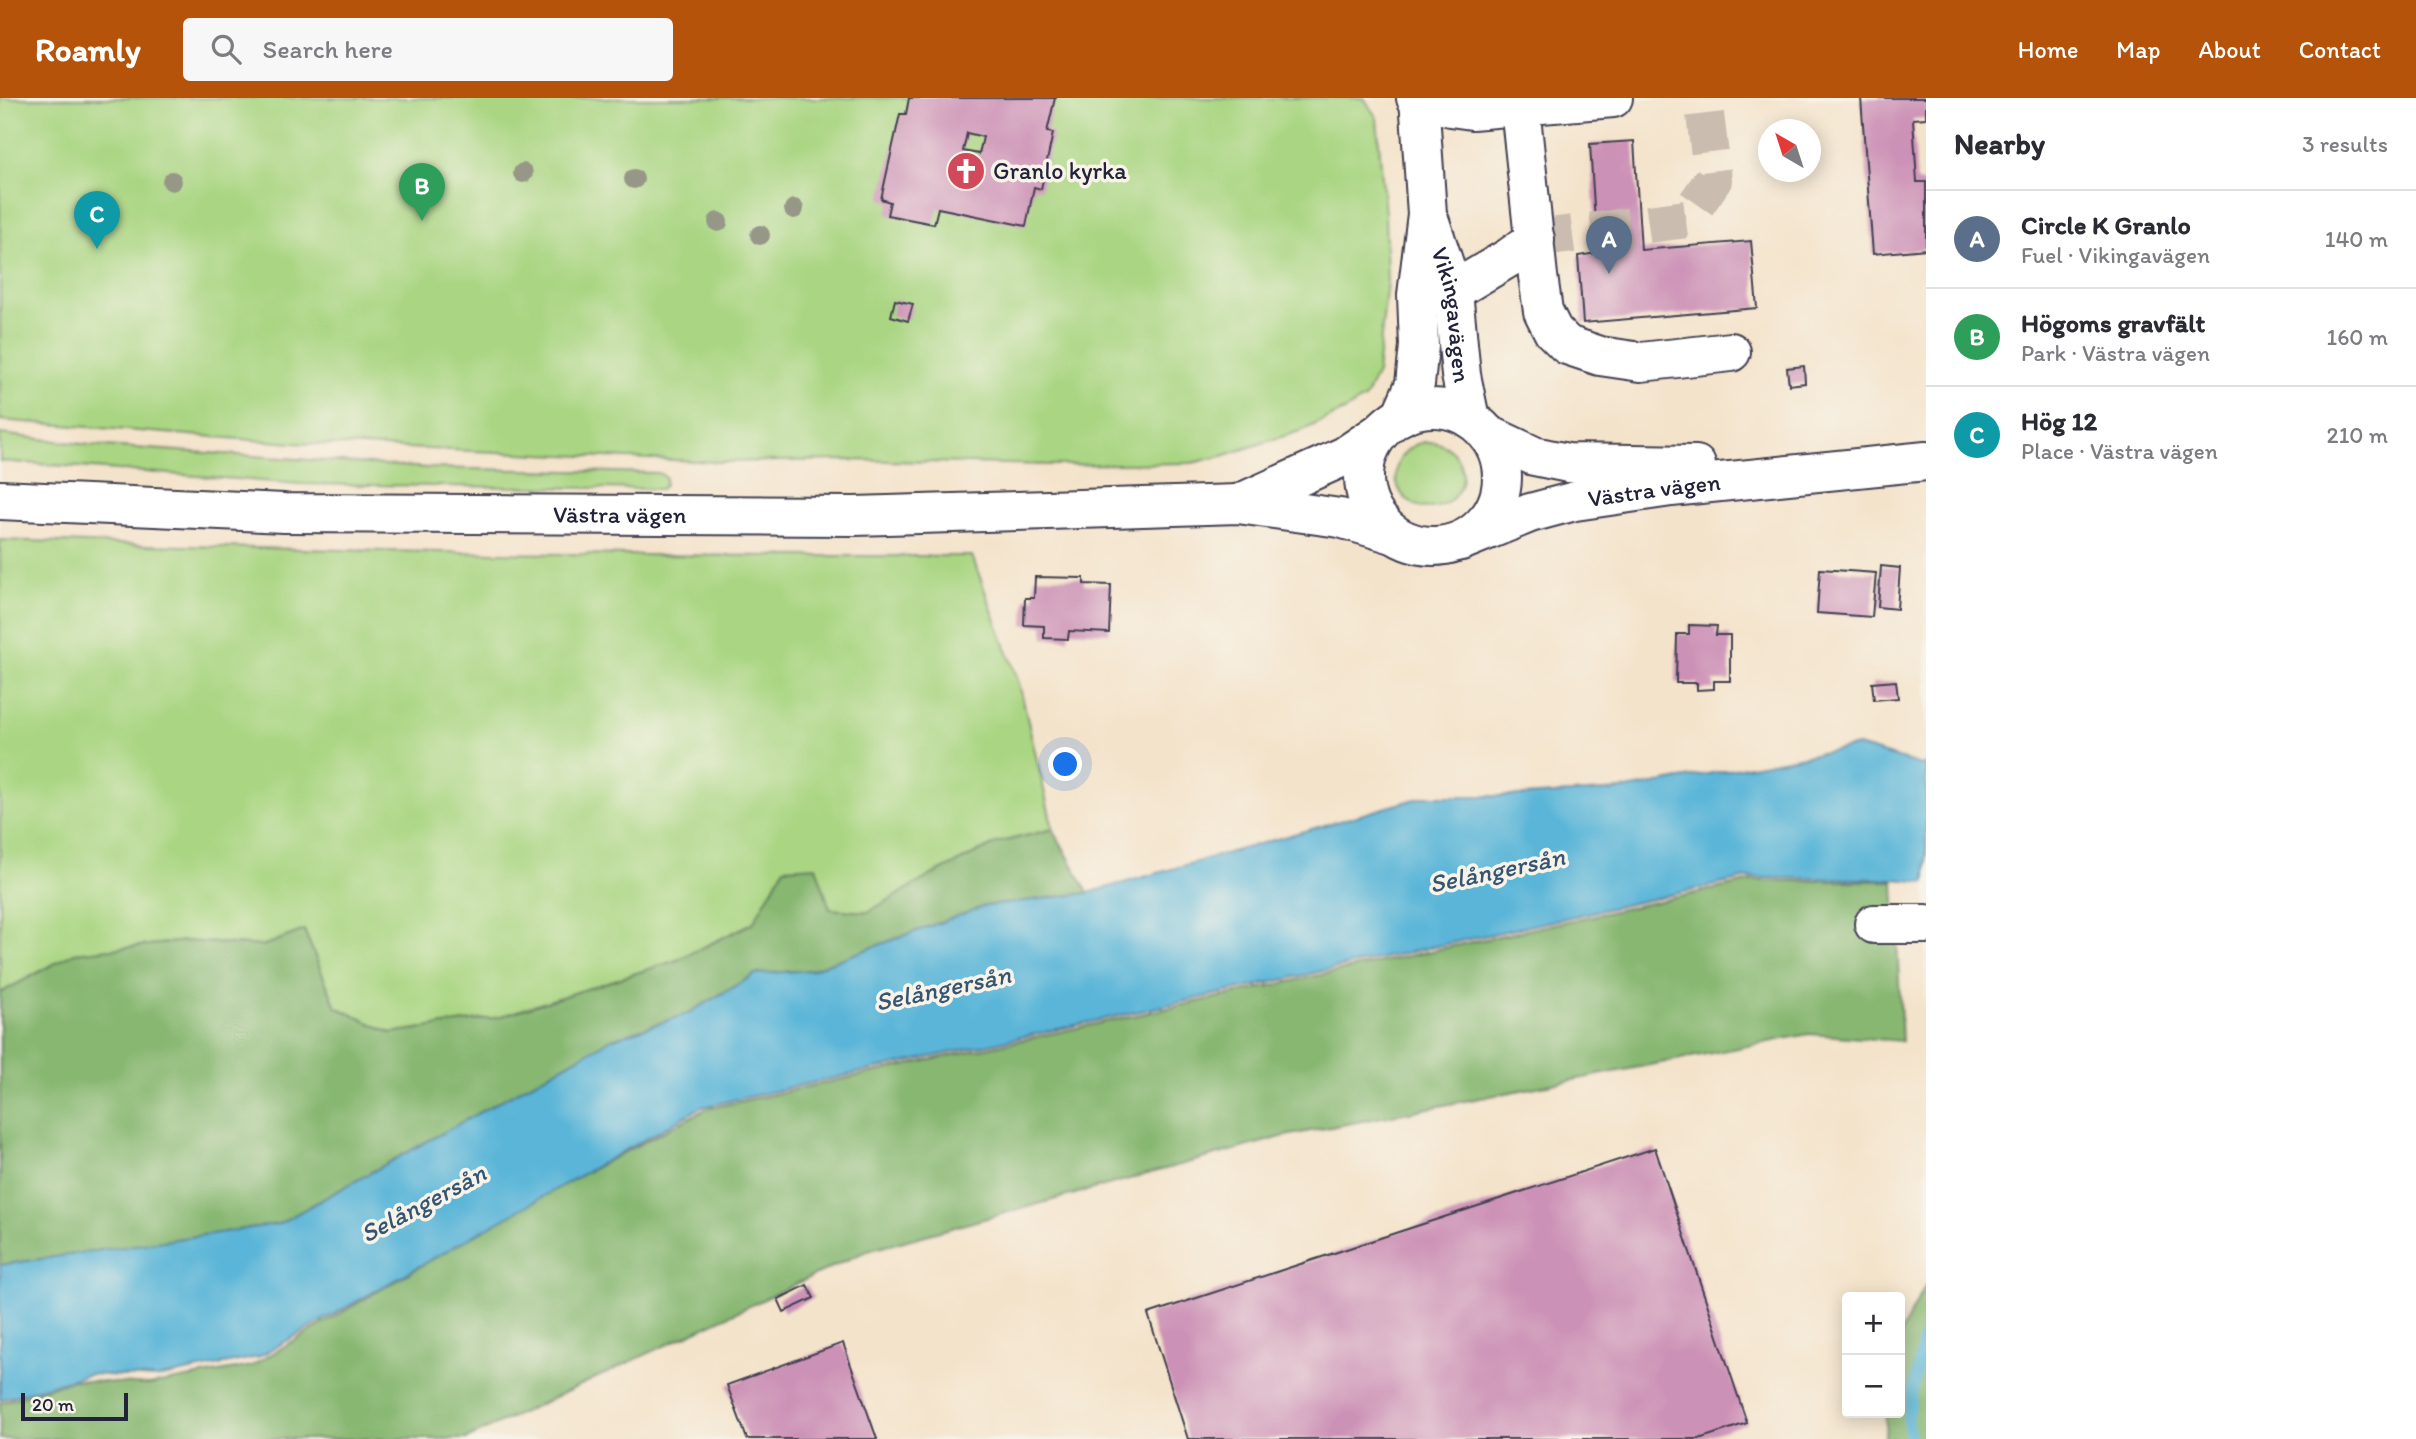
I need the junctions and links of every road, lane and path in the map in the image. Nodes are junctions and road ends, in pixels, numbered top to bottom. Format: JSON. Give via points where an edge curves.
{"nodes":[{"id":1,"x":1613,"y":98,"type":"edge"},
{"id":2,"x":1418,"y":99,"type":"edge"},
{"id":3,"x":1520,"y":107,"type":"junction"},
{"id":4,"x":1427,"y":214,"type":"junction"},
{"id":5,"x":1535,"y":239,"type":"junction"},
{"id":6,"x":1453,"y":291,"type":"junction"},
{"id":7,"x":1731,"y":352,"type":"dead end"},
{"id":8,"x":1390,"y":424,"type":"junction"},
{"id":9,"x":1478,"y":426,"type":"junction"},
{"id":10,"x":1926,"y":461,"type":"edge"},
{"id":11,"x":1856,"y":467,"type":"junction"},
{"id":12,"x":0,"y":500,"type":"edge"},
{"id":13,"x":1238,"y":504,"type":"junction"},
{"id":14,"x":1393,"y":534,"type":"junction"},
{"id":15,"x":1461,"y":541,"type":"junction"},
{"id":16,"x":1874,"y":924,"type":"dead end"},
{"id":17,"x":1926,"y":924,"type":"edge"}],
"edges":[{"from":1,"to":3,"type":"street"},
{"from":2,"to":3,"type":"street","via":[[1472,110]]},
{"from":2,"to":4,"type":"street","name":"Vikingavägen"},
{"from":3,"to":5,"type":"street"},
{"from":4,"to":6,"type":"street","name":"Vikingavägen"},
{"from":4,"to":8,"type":"street","name":"Vikingavägen","via":[[1417,295],[1415,384]]},
{"from":5,"to":6,"type":"street"},
{"from":5,"to":7,"type":"street","via":[[1544,310],[1553,331],[1567,345],[1641,362]]},
{"from":6,"to":9,"type":"street","name":"Vikingavägen","via":[[1461,375]]},
{"from":8,"to":9,"type":"street","via":[[1432,408],[1454,411]]},
{"from":8,"to":13,"type":"street","name":"Västra vägen","via":[[1345,456]]},
{"from":8,"to":14,"type":"street","via":[[1367,458],[1364,474],[1372,511]]},
{"from":9,"to":11,"type":"street","name":"Västra vägen","via":[[1534,456],[1568,463]]},
{"from":9,"to":15,"type":"street","via":[[1496,448],[1501,487],[1489,518]]},
{"from":10,"to":11,"type":"street","name":"Västra vägen"},
{"from":11,"to":15,"type":"street","name":"Västra vägen","via":[[1575,501],[1530,513]]},
{"from":12,"to":13,"type":"street","name":"Västra vägen","via":[[284,513],[841,516]]},
{"from":13,"to":14,"type":"street","name":"Västra vägen","via":[[1340,518]]},
{"from":14,"to":15,"type":"street","via":[[1415,545]]},
{"from":16,"to":17,"type":"street"}]}
